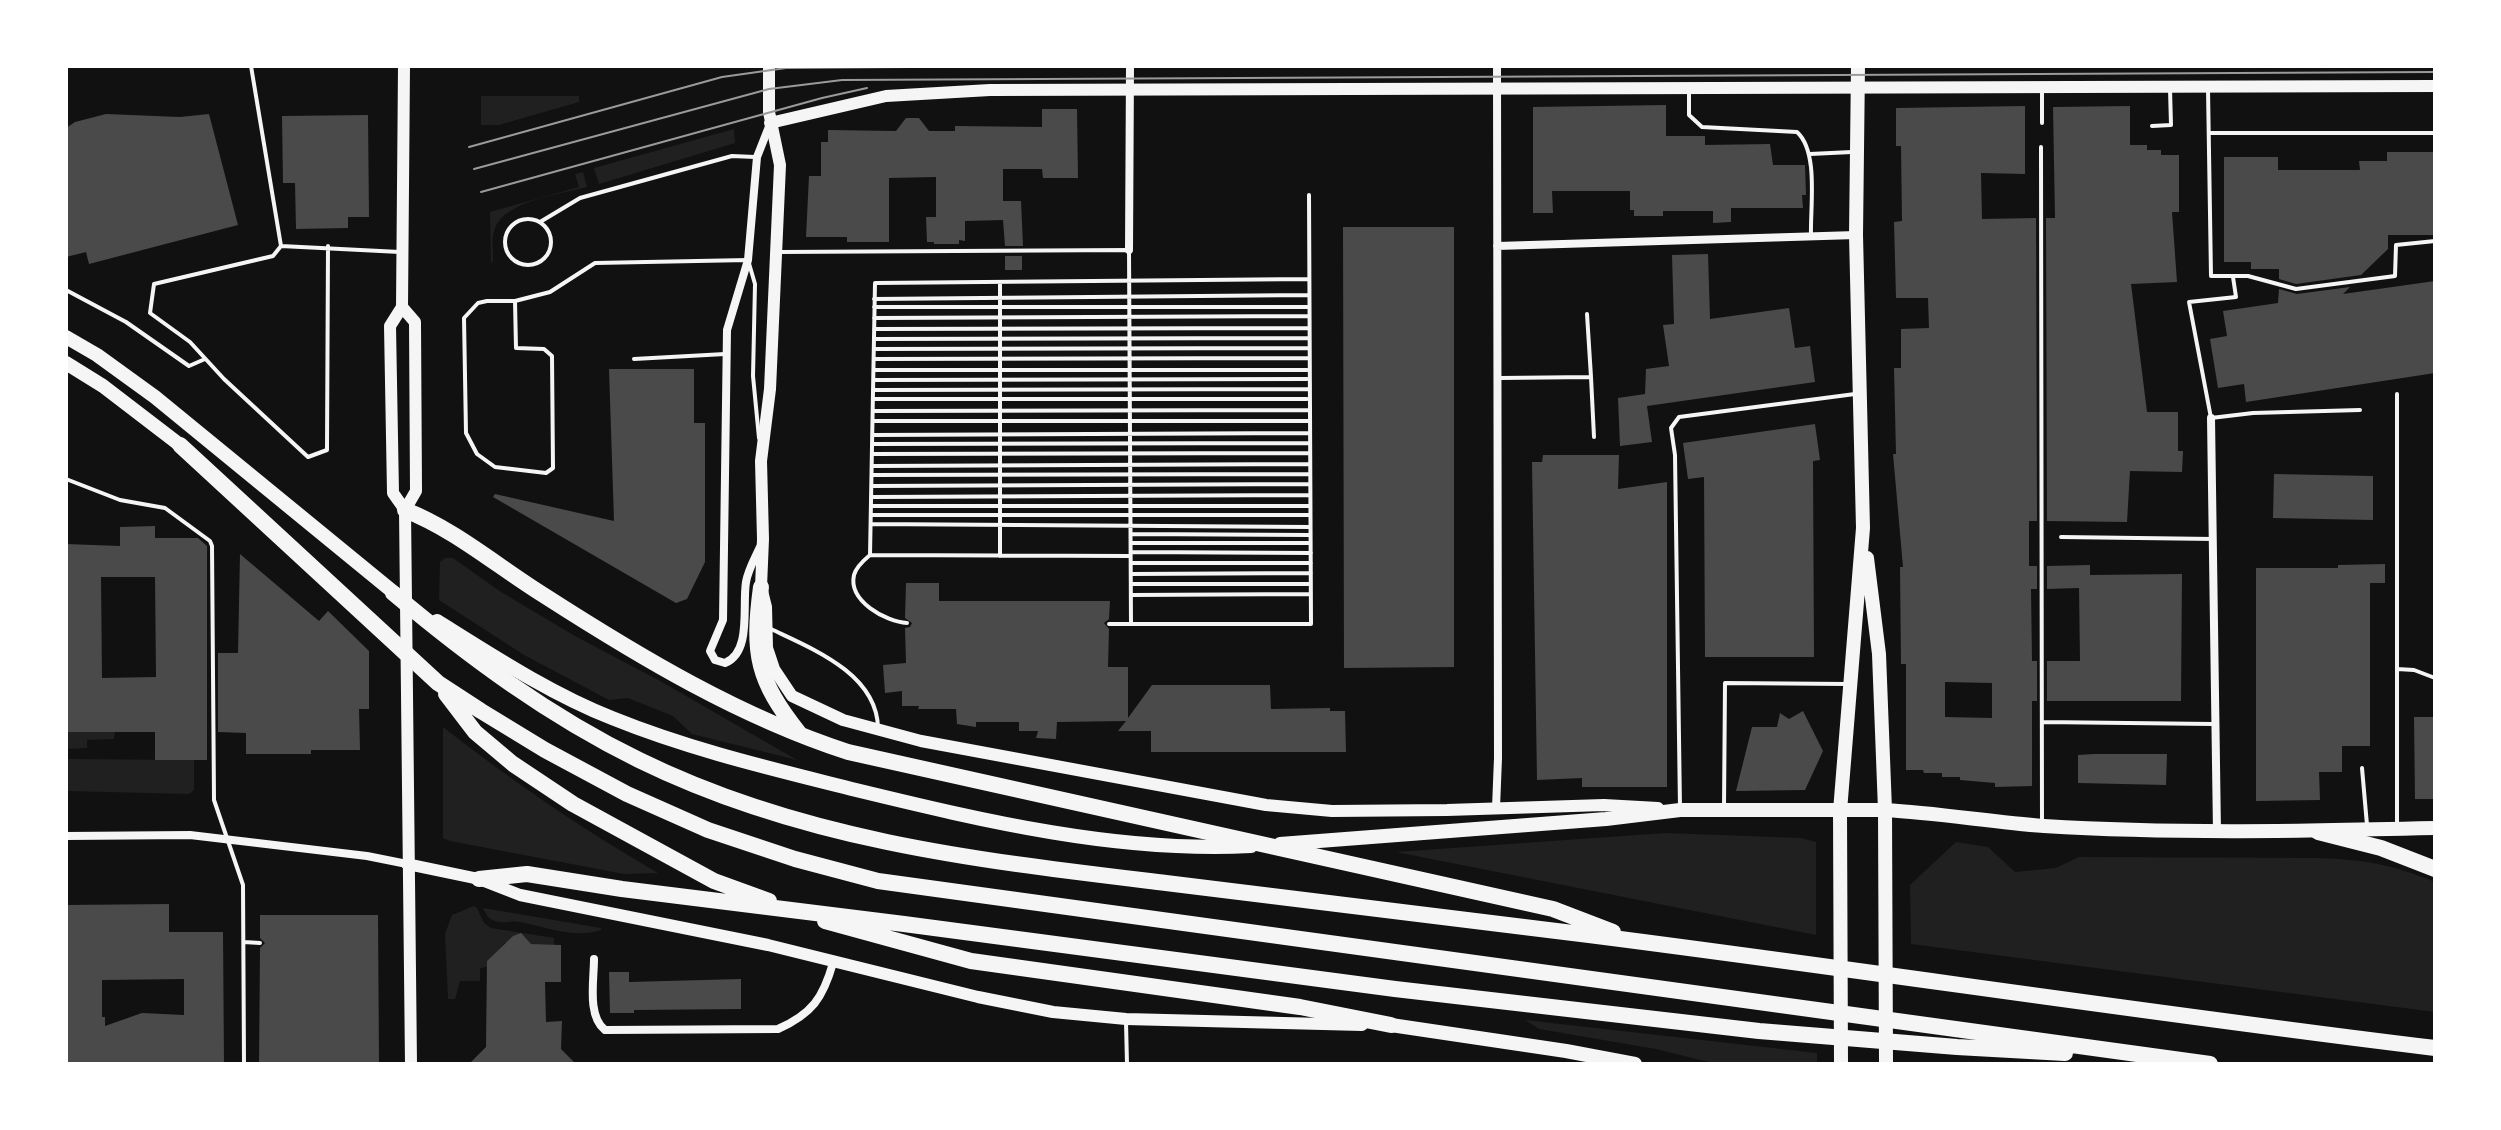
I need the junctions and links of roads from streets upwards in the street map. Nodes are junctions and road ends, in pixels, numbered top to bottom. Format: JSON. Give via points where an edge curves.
{"nodes":[{"id":1,"x":404,"y":66,"type":"edge"},
{"id":2,"x":769,"y":66,"type":"edge"},
{"id":3,"x":1130,"y":66,"type":"edge"},
{"id":4,"x":1497,"y":66,"type":"edge"},
{"id":5,"x":1858,"y":66,"type":"edge"},
{"id":6,"x":1858,"y":85,"type":"junction"},
{"id":7,"x":2435,"y":86,"type":"edge"},
{"id":8,"x":1497,"y":87,"type":"junction"},
{"id":9,"x":1129,"y":88,"type":"junction"},
{"id":10,"x":770,"y":123,"type":"junction"},
{"id":11,"x":1856,"y":235,"type":"junction"},
{"id":12,"x":1497,"y":246,"type":"junction"},
{"id":13,"x":1129,"y":250,"type":"road end"},
{"id":14,"x":402,"y":307,"type":"junction"},
{"id":15,"x":66,"y":337,"type":"edge"},
{"id":16,"x":66,"y":363,"type":"edge"},
{"id":17,"x":2211,"y":418,"type":"road end"},
{"id":18,"x":180,"y":445,"type":"joint"},
{"id":19,"x":405,"y":510,"type":"junction"},
{"id":20,"x":1863,"y":528,"type":"junction"},
{"id":21,"x":763,"y":539,"type":"junction"},
{"id":22,"x":761,"y":587,"type":"junction"},
{"id":23,"x":393,"y":593,"type":"junction"},
{"id":24,"x":438,"y":683,"type":"junction"},
{"id":25,"x":802,"y":737,"type":"junction"},
{"id":26,"x":1496,"y":808,"type":"junction"},
{"id":27,"x":1680,"y":810,"type":"junction"},
{"id":28,"x":1885,"y":810,"type":"junction"},
{"id":29,"x":1840,"y":811,"type":"junction"},
{"id":30,"x":2435,"y":828,"type":"edge"},
{"id":31,"x":2217,"y":832,"type":"junction"},
{"id":32,"x":2318,"y":832,"type":"junction"},
{"id":33,"x":66,"y":836,"type":"edge"},
{"id":34,"x":407,"y":864,"type":"junction"},
{"id":35,"x":2435,"y":869,"type":"edge"},
{"id":36,"x":479,"y":879,"type":"junction"},
{"id":37,"x":1637,"y":941,"type":"junction"},
{"id":38,"x":594,"y":959,"type":"dead end"},
{"id":39,"x":833,"y":963,"type":"junction"},
{"id":40,"x":1391,"y":1025,"type":"junction"},
{"id":41,"x":2435,"y":1048,"type":"edge"},
{"id":42,"x":2167,"y":1058,"type":"junction"},
{"id":43,"x":411,"y":1064,"type":"edge"},
{"id":44,"x":1635,"y":1064,"type":"edge"},
{"id":45,"x":1841,"y":1064,"type":"edge"},
{"id":46,"x":1886,"y":1064,"type":"edge"},
{"id":47,"x":2210,"y":1064,"type":"edge"}],
"edges":[{"from":1,"to":14,"type":"main road"},
{"from":2,"to":10,"type":"main road"},
{"from":3,"to":9,"type":"street"},
{"from":4,"to":8,"type":"street"},
{"from":5,"to":6,"type":"main road"},
{"from":6,"to":7,"type":"main road"},
{"from":6,"to":8,"type":"main road"},
{"from":6,"to":11,"type":"main road"},
{"from":8,"to":9,"type":"main road"},
{"from":8,"to":12,"type":"street"},
{"from":9,"to":10,"type":"main road","via":[[927,92],[858,101]]},
{"from":9,"to":13,"type":"street"},
{"from":10,"to":21,"type":"main road","via":[[780,165],[770,389],[761,461]]},
{"from":10,"to":21,"type":"street","via":[[757,157],[748,260],[727,330],[723,620],[710,651],[715,660],[733,660],[738,651],[746,579]]},
{"from":11,"to":12,"type":"street"},
{"from":11,"to":20,"type":"main road"},
{"from":12,"to":26,"type":"street"},
{"from":14,"to":19,"type":"main road","via":[[390,326],[393,493]]},
{"from":14,"to":19,"type":"main road","via":[[415,322],[416,491]]},
{"from":15,"to":23,"type":"main road","via":[[179,416]]},
{"from":16,"to":18,"type":"main road"},
{"from":17,"to":31,"type":"street"},
{"from":18,"to":24,"type":"highway"},
{"from":19,"to":25,"type":"highway","via":[[437,522],[595,629],[745,712]]},
{"from":19,"to":34,"type":"main road"},
{"from":20,"to":28,"type":"main road","via":[[1879,654]]},
{"from":20,"to":29,"type":"main road"},
{"from":21,"to":22,"type":"main road"},
{"from":22,"to":25,"type":"highway","via":[[757,649],[762,673],[770,694]]},
{"from":22,"to":26,"type":"main road","via":[[774,669],[792,696],[843,720],[1005,758],[1266,805],[1332,811]]},
{"from":23,"to":27,"type":"main road","via":[[495,658],[609,717],[683,744],[986,822],[1111,840],[1242,846]]},
{"from":23,"to":37,"type":"highway","via":[[502,680],[575,725],[639,760],[794,821],[863,839],[1015,865]]},
{"from":24,"to":40,"type":"highway","via":[[475,732],[573,804],[714,881],[827,922],[971,961],[1300,1007]]},
{"from":24,"to":42,"type":"highway","via":[[545,750],[654,806],[753,847],[878,881]]},
{"from":25,"to":37,"type":"highway","via":[[848,752],[1553,909]]},
{"from":26,"to":27,"type":"main road","via":[[1604,805]]},
{"from":27,"to":29,"type":"main road"},
{"from":28,"to":29,"type":"main road"},
{"from":28,"to":31,"type":"main road","via":[[2042,826]]},
{"from":28,"to":46,"type":"main road"},
{"from":29,"to":45,"type":"main road"},
{"from":30,"to":32,"type":"main road"},
{"from":31,"to":32,"type":"main road"},
{"from":32,"to":35,"type":"highway"},
{"from":33,"to":34,"type":"street","via":[[227,838]]},
{"from":34,"to":36,"type":"main road"},
{"from":34,"to":43,"type":"main road"},
{"from":36,"to":39,"type":"main road","via":[[520,895]]},
{"from":36,"to":42,"type":"highway","via":[[527,874],[1395,989],[1759,1031]]},
{"from":37,"to":41,"type":"highway"},
{"from":38,"to":39,"type":"street","via":[[594,1016],[605,1030],[778,1029],[814,1005]]},
{"from":39,"to":40,"type":"main road","via":[[1053,1012],[1126,1019]]},
{"from":40,"to":44,"type":"main road"},
{"from":42,"to":47,"type":"highway"}]}
